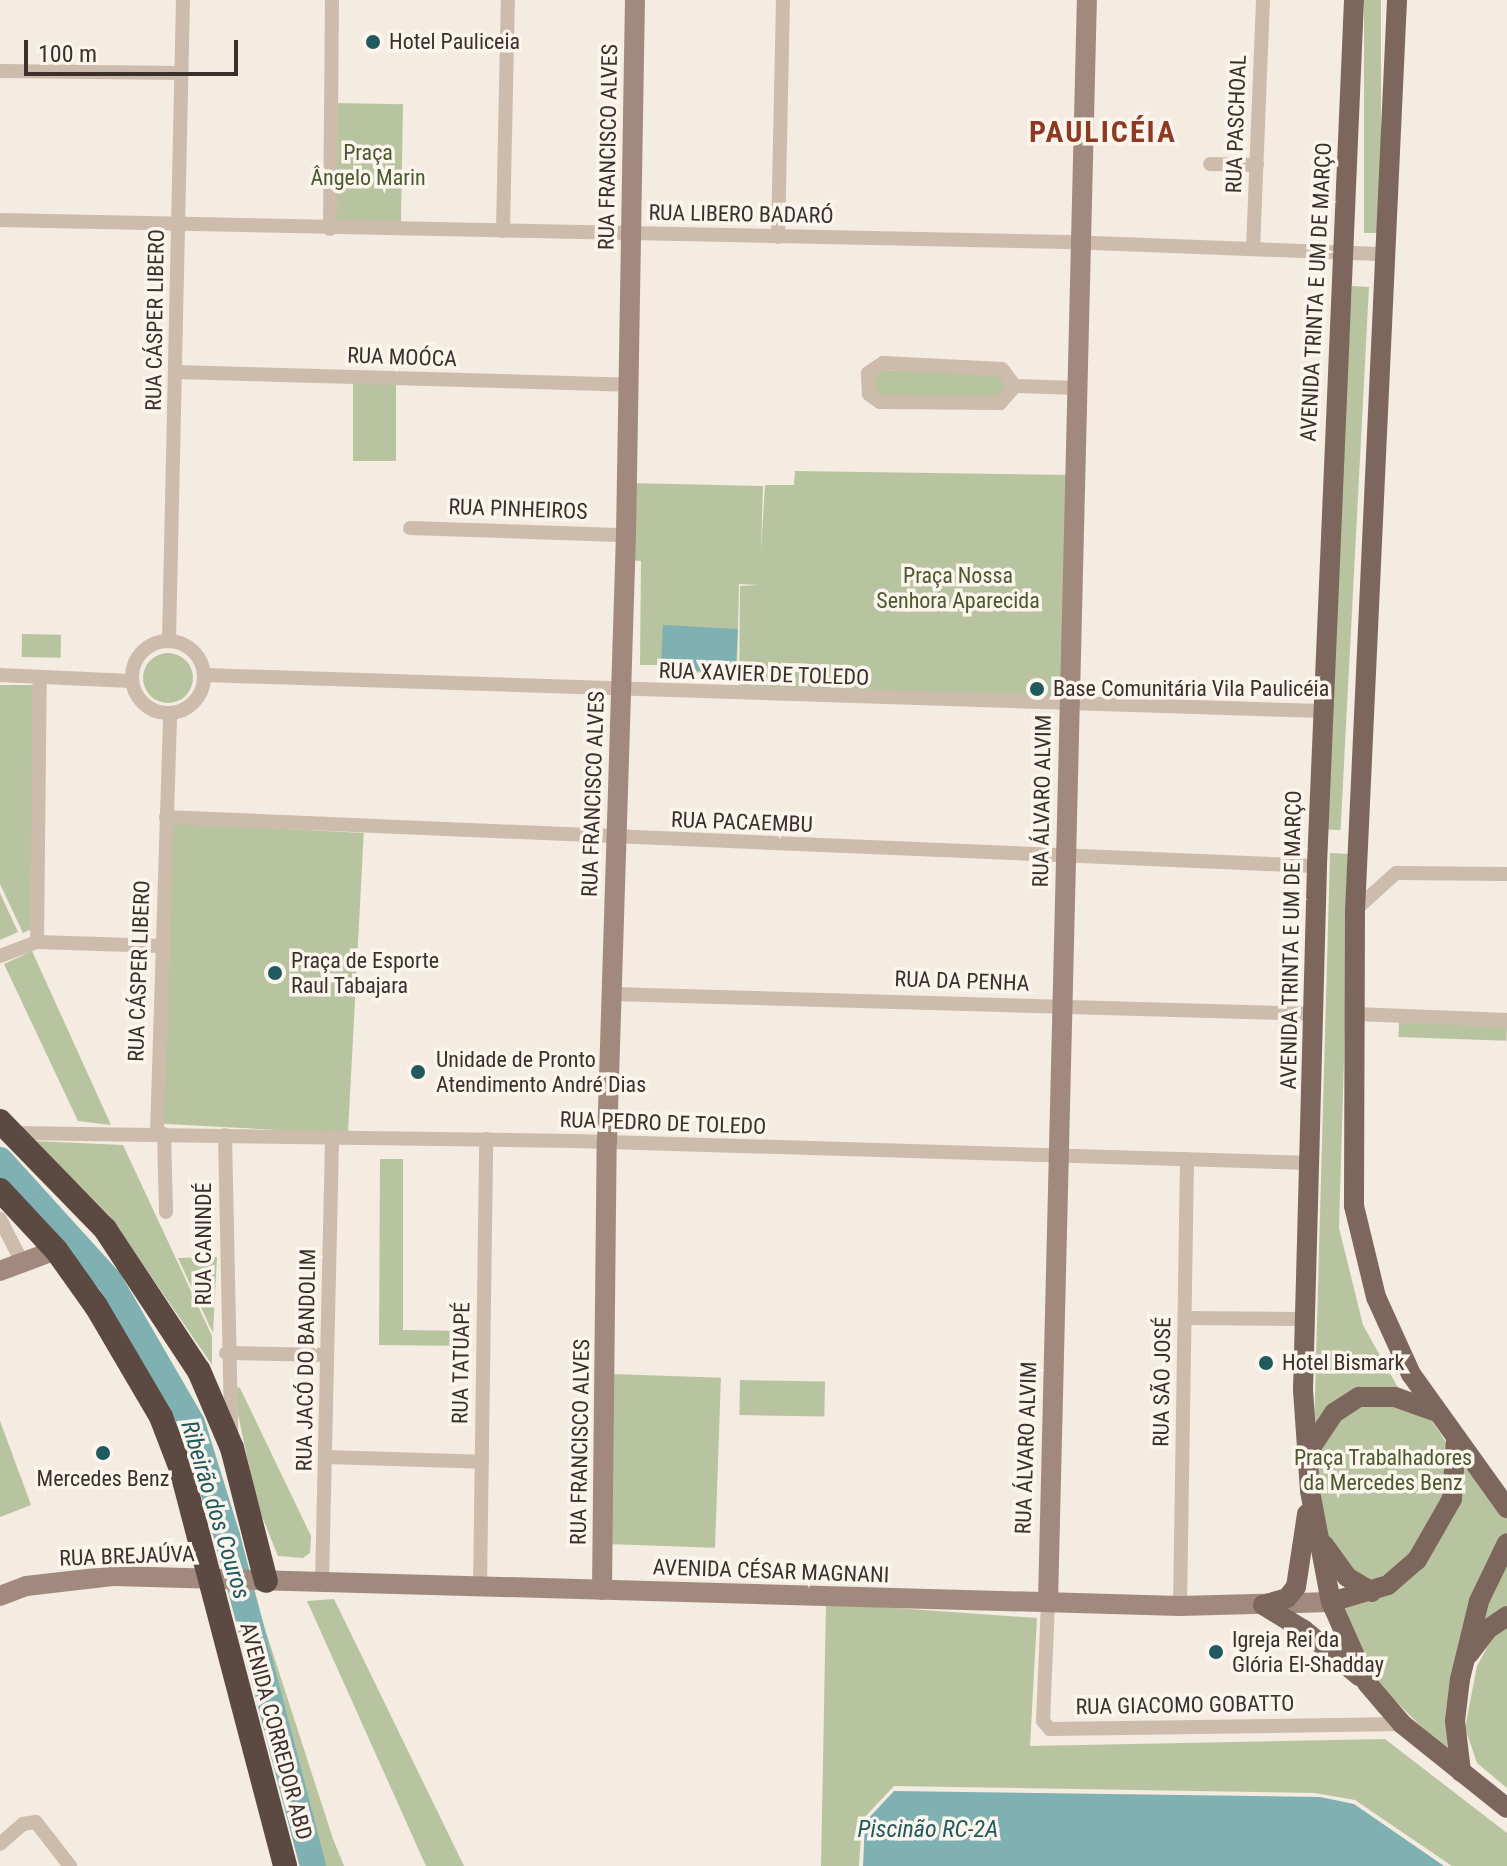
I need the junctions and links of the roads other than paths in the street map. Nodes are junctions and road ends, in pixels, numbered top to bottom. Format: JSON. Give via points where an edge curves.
{"nodes":[{"id":1,"x":183,"y":0,"type":"edge"},
{"id":2,"x":332,"y":0,"type":"edge"},
{"id":3,"x":508,"y":0,"type":"edge"},
{"id":4,"x":635,"y":0,"type":"edge"},
{"id":5,"x":783,"y":0,"type":"edge"},
{"id":6,"x":1087,"y":0,"type":"edge"},
{"id":7,"x":1263,"y":0,"type":"edge"},
{"id":8,"x":1354,"y":0,"type":"edge"},
{"id":9,"x":1397,"y":0,"type":"edge"},
{"id":10,"x":0,"y":71,"type":"edge"},
{"id":11,"x":182,"y":73,"type":"junction"},
{"id":12,"x":1210,"y":164,"type":"dead end"},
{"id":13,"x":1257,"y":165,"type":"junction"},
{"id":14,"x":0,"y":220,"type":"edge"},
{"id":15,"x":179,"y":227,"type":"junction"},
{"id":16,"x":330,"y":229,"type":"junction"},
{"id":17,"x":503,"y":231,"type":"junction"},
{"id":18,"x":630,"y":234,"type":"junction"},
{"id":19,"x":778,"y":237,"type":"junction"},
{"id":20,"x":1083,"y":243,"type":"junction"},
{"id":21,"x":1253,"y":249,"type":"junction"},
{"id":22,"x":1341,"y":253,"type":"junction"},
{"id":23,"x":1386,"y":254,"type":"junction"},
{"id":24,"x":175,"y":372,"type":"junction"},
{"id":25,"x":628,"y":385,"type":"junction"},
{"id":26,"x":1015,"y":386,"type":"junction"},
{"id":27,"x":1079,"y":388,"type":"junction"},
{"id":28,"x":410,"y":528,"type":"dead end"},
{"id":29,"x":626,"y":535,"type":"junction"},
{"id":30,"x":169,"y":640,"type":"junction"},
{"id":31,"x":0,"y":675,"type":"edge"},
{"id":32,"x":205,"y":675,"type":"junction"},
{"id":33,"x":40,"y":677,"type":"junction"},
{"id":34,"x":131,"y":681,"type":"junction"},
{"id":35,"x":622,"y":692,"type":"junction"},
{"id":36,"x":1068,"y":704,"type":"junction"},
{"id":37,"x":1322,"y":711,"type":"junction"},
{"id":38,"x":170,"y":715,"type":"junction"},
{"id":39,"x":166,"y":817,"type":"junction"},
{"id":40,"x":615,"y":839,"type":"junction"},
{"id":41,"x":1064,"y":857,"type":"junction"},
{"id":42,"x":1317,"y":866,"type":"junction"},
{"id":43,"x":1507,"y":874,"type":"edge"},
{"id":44,"x":1355,"y":910,"type":"junction"},
{"id":45,"x":37,"y":942,"type":"junction"},
{"id":46,"x":162,"y":946,"type":"junction"},
{"id":47,"x":0,"y":956,"type":"edge"},
{"id":48,"x":611,"y":994,"type":"junction"},
{"id":49,"x":1064,"y":1005,"type":"junction"},
{"id":50,"x":1313,"y":1014,"type":"junction"},
{"id":51,"x":1355,"y":1014,"type":"junction"},
{"id":52,"x":1507,"y":1020,"type":"edge"},
{"id":53,"x":6,"y":1127,"type":"edge"},
{"id":54,"x":160,"y":1134,"type":"junction"},
{"id":55,"x":225,"y":1135,"type":"junction"},
{"id":56,"x":332,"y":1137,"type":"junction"},
{"id":57,"x":486,"y":1139,"type":"junction"},
{"id":58,"x":607,"y":1142,"type":"junction"},
{"id":59,"x":1059,"y":1157,"type":"junction"},
{"id":60,"x":1187,"y":1159,"type":"junction"},
{"id":61,"x":1310,"y":1163,"type":"junction"},
{"id":62,"x":0,"y":1190,"type":"edge"},
{"id":63,"x":166,"y":1212,"type":"dead end"},
{"id":64,"x":0,"y":1219,"type":"edge"},
{"id":65,"x":56,"y":1250,"type":"junction"},
{"id":66,"x":22,"y":1262,"type":"junction"},
{"id":67,"x":0,"y":1271,"type":"edge"},
{"id":68,"x":1185,"y":1318,"type":"junction"},
{"id":69,"x":1305,"y":1319,"type":"junction"},
{"id":70,"x":226,"y":1353,"type":"junction"},
{"id":71,"x":326,"y":1355,"type":"junction"},
{"id":72,"x":1434,"y":1411,"type":"junction"},
{"id":73,"x":1456,"y":1440,"type":"junction"},
{"id":74,"x":232,"y":1448,"type":"junction"},
{"id":75,"x":1308,"y":1452,"type":"junction"},
{"id":76,"x":327,"y":1457,"type":"junction"},
{"id":77,"x":482,"y":1462,"type":"junction"},
{"id":78,"x":1310,"y":1491,"type":"junction"},
{"id":79,"x":1507,"y":1508,"type":"edge"},
{"id":80,"x":1318,"y":1535,"type":"junction"},
{"id":81,"x":1507,"y":1543,"type":"edge"},
{"id":82,"x":215,"y":1577,"type":"junction"},
{"id":83,"x":260,"y":1580,"type":"junction"},
{"id":84,"x":322,"y":1582,"type":"junction"},
{"id":85,"x":480,"y":1587,"type":"junction"},
{"id":86,"x":602,"y":1590,"type":"junction"},
{"id":87,"x":1372,"y":1592,"type":"junction"},
{"id":88,"x":0,"y":1596,"type":"edge"},
{"id":89,"x":1048,"y":1602,"type":"junction"},
{"id":90,"x":1331,"y":1602,"type":"junction"},
{"id":91,"x":1263,"y":1605,"type":"junction"},
{"id":92,"x":1180,"y":1606,"type":"junction"},
{"id":93,"x":1507,"y":1616,"type":"edge"},
{"id":94,"x":1465,"y":1660,"type":"junction"},
{"id":95,"x":1367,"y":1683,"type":"junction"},
{"id":96,"x":1402,"y":1724,"type":"junction"},
{"id":97,"x":1461,"y":1772,"type":"junction"},
{"id":98,"x":1507,"y":1808,"type":"edge"},
{"id":99,"x":0,"y":1844,"type":"edge"},
{"id":100,"x":70,"y":1866,"type":"edge"},
{"id":101,"x":285,"y":1866,"type":"edge"}],
"edges":[{"from":1,"to":11,"type":"street","name":"RUA CÁSPER LIBERO"},
{"from":2,"to":16,"type":"street"},
{"from":3,"to":17,"type":"street"},
{"from":4,"to":18,"type":"street","name":"RUA FRANCISCO ALVES"},
{"from":5,"to":19,"type":"street"},
{"from":6,"to":20,"type":"street","name":"RUA ÁLVARO ALVIM"},
{"from":7,"to":13,"type":"street","name":"RUA PASCHOAL"},
{"from":8,"to":22,"type":"main road","name":"AVENIDA TRINTA E UM DE MARÇO"},
{"from":9,"to":23,"type":"main road"},
{"from":10,"to":11,"type":"street"},
{"from":11,"to":15,"type":"street","name":"RUA CÁSPER LIBERO"},
{"from":12,"to":13,"type":"street"},
{"from":13,"to":21,"type":"street","name":"RUA PASCHOAL"},
{"from":14,"to":15,"type":"street","name":"RUA LIBERO BADARÓ"},
{"from":15,"to":16,"type":"street","name":"RUA LIBERO BADARÓ"},
{"from":15,"to":24,"type":"street","name":"RUA CÁSPER LIBERO"},
{"from":16,"to":17,"type":"street","name":"RUA LIBERO BADARÓ"},
{"from":17,"to":18,"type":"street","name":"RUA LIBERO BADARÓ"},
{"from":18,"to":19,"type":"street","name":"RUA LIBERO BADARÓ"},
{"from":18,"to":25,"type":"street","name":"RUA FRANCISCO ALVES"},
{"from":19,"to":20,"type":"street","name":"RUA LIBERO BADARÓ"},
{"from":20,"to":21,"type":"street","name":"RUA LIBERO BADARÓ"},
{"from":20,"to":27,"type":"street","name":"RUA ÁLVARO ALVIM"},
{"from":21,"to":22,"type":"street","name":"RUA LIBERO BADARÓ"},
{"from":22,"to":23,"type":"street","name":"RUA LIBERO BADARÓ"},
{"from":22,"to":37,"type":"main road","name":"AVENIDA TRINTA E UM DE MARÇO"},
{"from":23,"to":44,"type":"main road"},
{"from":24,"to":25,"type":"street","name":"RUA MOÓCA"},
{"from":24,"to":30,"type":"street","name":"RUA CÁSPER LIBERO"},
{"from":25,"to":29,"type":"street","name":"RUA FRANCISCO ALVES"},
{"from":26,"to":26,"type":"street","via":[[1002,369],[883,363],[868,373],[869,394],[880,402],[1000,403]]},
{"from":26,"to":27,"type":"street"},
{"from":27,"to":36,"type":"street","name":"RUA ÁLVARO ALVIM"},
{"from":28,"to":29,"type":"street","name":"RUA PINHEIROS"},
{"from":29,"to":35,"type":"street","name":"RUA FRANCISCO ALVES"},
{"from":30,"to":32,"type":"street","via":[[195,652]]},
{"from":30,"to":34,"type":"street","via":[[141,652]]},
{"from":31,"to":33,"type":"street"},
{"from":32,"to":35,"type":"street","name":"RUA XAVIER DE TOLEDO"},
{"from":32,"to":38,"type":"street","via":[[194,704]]},
{"from":33,"to":34,"type":"street"},
{"from":33,"to":45,"type":"street"},
{"from":34,"to":38,"type":"street","via":[[138,699],[151,710]]},
{"from":35,"to":36,"type":"street","name":"RUA XAVIER DE TOLEDO"},
{"from":35,"to":40,"type":"street","name":"RUA FRANCISCO ALVES"},
{"from":36,"to":37,"type":"street","name":"RUA XAVIER DE TOLEDO"},
{"from":36,"to":41,"type":"street","name":"RUA ÁLVARO ALVIM"},
{"from":37,"to":42,"type":"main road","name":"AVENIDA TRINTA E UM DE MARÇO"},
{"from":38,"to":39,"type":"street","name":"RUA CÁSPER LIBERO"},
{"from":39,"to":40,"type":"street","name":"RUA PACAEMBU"},
{"from":39,"to":46,"type":"street","name":"RUA CÁSPER LIBERO"},
{"from":40,"to":41,"type":"street","name":"RUA PACAEMBU"},
{"from":40,"to":48,"type":"street","name":"RUA FRANCISCO ALVES"},
{"from":41,"to":42,"type":"street","name":"RUA PACAEMBU"},
{"from":41,"to":49,"type":"street","name":"RUA ÁLVARO ALVIM"},
{"from":42,"to":50,"type":"main road","name":"AVENIDA TRINTA E UM DE MARÇO"},
{"from":43,"to":44,"type":"street","via":[[1396,873]]},
{"from":44,"to":51,"type":"main road"},
{"from":45,"to":46,"type":"street"},
{"from":45,"to":47,"type":"street"},
{"from":46,"to":54,"type":"street","name":"RUA CÁSPER LIBERO"},
{"from":48,"to":49,"type":"street","name":"RUA DA PENHA"},
{"from":48,"to":58,"type":"street","name":"RUA FRANCISCO ALVES"},
{"from":49,"to":50,"type":"street","name":"RUA DA PENHA"},
{"from":49,"to":59,"type":"street","name":"RUA ÁLVARO ALVIM"},
{"from":50,"to":61,"type":"main road","name":"AVENIDA TRINTA E UM DE MARÇO"},
{"from":51,"to":52,"type":"street"},
{"from":51,"to":72,"type":"main road","via":[[1352,1149],[1363,1255],[1393,1336]]},
{"from":53,"to":54,"type":"street","name":"RUA PEDRO DE TOLEDO"},
{"from":53,"to":74,"type":"highway","via":[[105,1229],[163,1311],[199,1371]]},
{"from":54,"to":55,"type":"street","name":"RUA PEDRO DE TOLEDO"},
{"from":54,"to":63,"type":"street","name":"RUA CÁSPER LIBERO"},
{"from":55,"to":56,"type":"street","name":"RUA PEDRO DE TOLEDO"},
{"from":55,"to":70,"type":"street","name":"RUA CANINDÉ"},
{"from":56,"to":57,"type":"street","name":"RUA PEDRO DE TOLEDO"},
{"from":56,"to":71,"type":"street","name":"RUA JACÓ DO BANDOLIM"},
{"from":57,"to":58,"type":"street","name":"RUA PEDRO DE TOLEDO"},
{"from":57,"to":77,"type":"street","name":"RUA TATUAPÉ"},
{"from":58,"to":59,"type":"street","name":"RUA PEDRO DE TOLEDO"},
{"from":58,"to":86,"type":"street","name":"RUA FRANCISCO ALVES"},
{"from":59,"to":60,"type":"street","name":"RUA PEDRO DE TOLEDO"},
{"from":59,"to":89,"type":"street","name":"RUA ÁLVARO ALVIM"},
{"from":60,"to":61,"type":"street","name":"RUA PEDRO DE TOLEDO"},
{"from":60,"to":68,"type":"street","name":"RUA SÃO JOSÉ"},
{"from":61,"to":69,"type":"main road","name":"AVENIDA TRINTA E UM DE MARÇO"},
{"from":62,"to":65,"type":"highway","name":"AVENIDA CORREDOR ABD"},
{"from":64,"to":66,"type":"street"},
{"from":65,"to":66,"type":"street"},
{"from":65,"to":82,"type":"highway","name":"AVENIDA CORREDOR ABD","via":[[104,1318],[161,1417]]},
{"from":66,"to":67,"type":"street"},
{"from":68,"to":69,"type":"street"},
{"from":68,"to":92,"type":"street","name":"RUA SÃO JOSÉ"},
{"from":69,"to":75,"type":"main road","name":"AVENIDA TRINTA E UM DE MARÇO"},
{"from":70,"to":71,"type":"street"},
{"from":70,"to":74,"type":"street","name":"RUA CANINDÉ"},
{"from":71,"to":76,"type":"street","name":"RUA JACÓ DO BANDOLIM"},
{"from":72,"to":73,"type":"main road"},
{"from":72,"to":75,"type":"main road","via":[[1395,1397],[1359,1397],[1334,1413]]},
{"from":73,"to":79,"type":"main road"},
{"from":73,"to":87,"type":"main road","via":[[1456,1487],[1443,1521],[1410,1568]]},
{"from":74,"to":83,"type":"highway"},
{"from":75,"to":78,"type":"main road","name":"AVENIDA TRINTA E UM DE MARÇO"},
{"from":76,"to":77,"type":"street"},
{"from":76,"to":84,"type":"street","name":"RUA JACÓ DO BANDOLIM"},
{"from":77,"to":85,"type":"street","name":"RUA TATUAPÉ"},
{"from":78,"to":80,"type":"main road","name":"AVENIDA TRINTA E UM DE MARÇO"},
{"from":78,"to":91,"type":"main road","via":[[1296,1587],[1287,1598]]},
{"from":80,"to":87,"type":"main road","via":[[1347,1577]]},
{"from":80,"to":90,"type":"main road","name":"AVENIDA TRINTA E UM DE MARÇO"},
{"from":81,"to":94,"type":"main road","via":[[1479,1601]]},
{"from":82,"to":83,"type":"street","name":"AVENIDA CÉSAR MAGNANI"},
{"from":82,"to":88,"type":"street","name":"RUA BREJAÚVA","via":[[67,1580]]},
{"from":82,"to":101,"type":"highway","name":"AVENIDA CORREDOR ABD"},
{"from":83,"to":84,"type":"street","name":"AVENIDA CÉSAR MAGNANI"},
{"from":84,"to":85,"type":"street","name":"AVENIDA CÉSAR MAGNANI"},
{"from":85,"to":86,"type":"street","name":"AVENIDA CÉSAR MAGNANI"},
{"from":86,"to":89,"type":"street","name":"AVENIDA CÉSAR MAGNANI"},
{"from":87,"to":90,"type":"main road"},
{"from":89,"to":92,"type":"street","name":"AVENIDA CÉSAR MAGNANI"},
{"from":89,"to":96,"type":"street","name":"RUA GIACOMO GOBATTO","via":[[1043,1721],[1050,1729]]},
{"from":90,"to":91,"type":"street","name":"AVENIDA CÉSAR MAGNANI"},
{"from":90,"to":95,"type":"main road","name":"AVENIDA TRINTA E UM DE MARÇO"},
{"from":91,"to":92,"type":"street","name":"AVENIDA CÉSAR MAGNANI"},
{"from":91,"to":95,"type":"main road","via":[[1304,1630]]},
{"from":93,"to":94,"type":"main road","via":[[1488,1629]]},
{"from":94,"to":97,"type":"main road","via":[[1455,1721]]},
{"from":95,"to":96,"type":"main road","name":"AVENIDA TRINTA E UM DE MARÇO"},
{"from":96,"to":97,"type":"main road","name":"AVENIDA TRINTA E UM DE MARÇO"},
{"from":97,"to":98,"type":"main road","name":"AVENIDA TRINTA E UM DE MARÇO"},
{"from":99,"to":100,"type":"street","via":[[23,1824],[41,1827]]}]}
